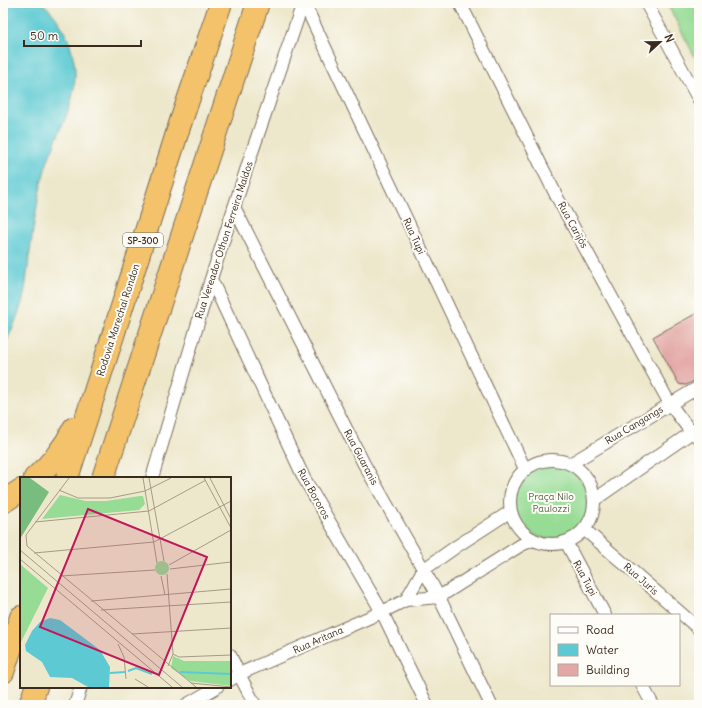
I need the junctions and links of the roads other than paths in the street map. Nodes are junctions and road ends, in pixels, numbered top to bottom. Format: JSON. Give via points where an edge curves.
{"nodes":[{"id":1,"x":221,"y":3,"type":"edge"},
{"id":2,"x":258,"y":3,"type":"edge"},
{"id":3,"x":303,"y":3,"type":"edge"},
{"id":4,"x":460,"y":3,"type":"edge"},
{"id":5,"x":646,"y":3,"type":"edge"},
{"id":6,"x":699,"y":100,"type":"edge"},
{"id":7,"x":234,"y":207,"type":"junction"},
{"id":8,"x":211,"y":279,"type":"junction"},
{"id":9,"x":109,"y":348,"type":"junction"},
{"id":10,"x":699,"y":387,"type":"edge"},
{"id":11,"x":670,"y":404,"type":"junction"},
{"id":12,"x":696,"y":433,"type":"edge"},
{"id":13,"x":570,"y":464,"type":"junction"},
{"id":14,"x":525,"y":469,"type":"junction"},
{"id":15,"x":36,"y":477,"type":"edge"},
{"id":16,"x":67,"y":477,"type":"edge"},
{"id":17,"x":103,"y":477,"type":"edge"},
{"id":18,"x":152,"y":477,"type":"edge"},
{"id":19,"x":20,"y":491,"type":"edge"},
{"id":20,"x":594,"y":500,"type":"junction"},
{"id":21,"x":3,"y":502,"type":"edge"},
{"id":22,"x":511,"y":511,"type":"junction"},
{"id":23,"x":584,"y":529,"type":"junction"},
{"id":24,"x":533,"y":540,"type":"junction"},
{"id":25,"x":566,"y":542,"type":"junction"},
{"id":26,"x":423,"y":570,"type":"junction"},
{"id":27,"x":439,"y":597,"type":"junction"},
{"id":28,"x":406,"y":600,"type":"junction"},
{"id":29,"x":382,"y":612,"type":"junction"},
{"id":30,"x":604,"y":614,"type":"edge"},
{"id":31,"x":20,"y":620,"type":"edge"},
{"id":32,"x":699,"y":629,"type":"edge"},
{"id":33,"x":231,"y":660,"type":"edge"},
{"id":34,"x":3,"y":672,"type":"edge"},
{"id":35,"x":234,"y":677,"type":"edge"},
{"id":36,"x":643,"y":686,"type":"edge"},
{"id":37,"x":36,"y":688,"type":"edge"},
{"id":38,"x":81,"y":688,"type":"edge"},
{"id":39,"x":215,"y":688,"type":"edge"},
{"id":40,"x":30,"y":705,"type":"edge"},
{"id":41,"x":75,"y":705,"type":"edge"},
{"id":42,"x":186,"y":705,"type":"edge"},
{"id":43,"x":255,"y":705,"type":"edge"},
{"id":44,"x":428,"y":705,"type":"edge"},
{"id":45,"x":491,"y":705,"type":"edge"},
{"id":46,"x":653,"y":705,"type":"edge"}],
"edges":[{"from":1,"to":9,"type":"highway","name":"Rodovia Marechal Rondon","number":"SP-300"},
{"from":2,"to":17,"type":"highway","number":"SP-300"},
{"from":3,"to":7,"type":"street","name":"Rua Vereador Othon Ferreira Maldos"},
{"from":3,"to":14,"type":"street","name":"Rua Tupi"},
{"from":4,"to":11,"type":"street","name":"Rua Carijós","via":[[557,197]]},
{"from":5,"to":6,"type":"street"},
{"from":7,"to":8,"type":"street","name":"Rua Vereador Othon Ferreira Maldos"},
{"from":7,"to":26,"type":"street","name":"Rua Guaranis","via":[[364,464]]},
{"from":8,"to":18,"type":"street","name":"Rua Vereador Othon Ferreira Maldos"},
{"from":8,"to":29,"type":"street","name":"Rua Bororos","via":[[304,478]]},
{"from":9,"to":15,"type":"highway","via":[[72,431],[61,450]]},
{"from":9,"to":16,"type":"highway","name":"Rodovia Marechal Rondon","number":"SP-300"},
{"from":10,"to":11,"type":"street","name":"Rua Cangangs"},
{"from":11,"to":12,"type":"street","name":"Rua Carijós"},
{"from":11,"to":13,"type":"street","name":"Rua Cangangs"},
{"from":12,"to":20,"type":"street"},
{"from":13,"to":14,"type":"street","via":[[547,460]]},
{"from":13,"to":20,"type":"street","via":[[586,478]]},
{"from":14,"to":22,"type":"street","via":[[512,487]]},
{"from":19,"to":21,"type":"highway"},
{"from":20,"to":23,"type":"street","via":[[590,520]]},
{"from":22,"to":24,"type":"street","via":[[515,523]]},
{"from":22,"to":26,"type":"street"},
{"from":23,"to":25,"type":"street"},
{"from":23,"to":32,"type":"street","name":"Rua Juris"},
{"from":24,"to":25,"type":"street","via":[[544,544]]},
{"from":24,"to":27,"type":"street","name":"Rua Aritana"},
{"from":25,"to":30,"type":"street","name":"Rua Tupi"},
{"from":26,"to":27,"type":"street","name":"Rua Guaranis"},
{"from":26,"to":28,"type":"street"},
{"from":27,"to":28,"type":"street","name":"Rua Aritana"},
{"from":27,"to":45,"type":"street","name":"Rua Guaranis"},
{"from":28,"to":29,"type":"street","name":"Rua Aritana"},
{"from":29,"to":35,"type":"street","name":"Rua Aritana"},
{"from":29,"to":44,"type":"street","name":"Rua Bororos"},
{"from":31,"to":34,"type":"highway"},
{"from":33,"to":35,"type":"street"},
{"from":35,"to":43,"type":"street"},
{"from":36,"to":46,"type":"street"},
{"from":37,"to":40,"type":"highway"},
{"from":38,"to":41,"type":"street"},
{"from":39,"to":42,"type":"street"}]}
